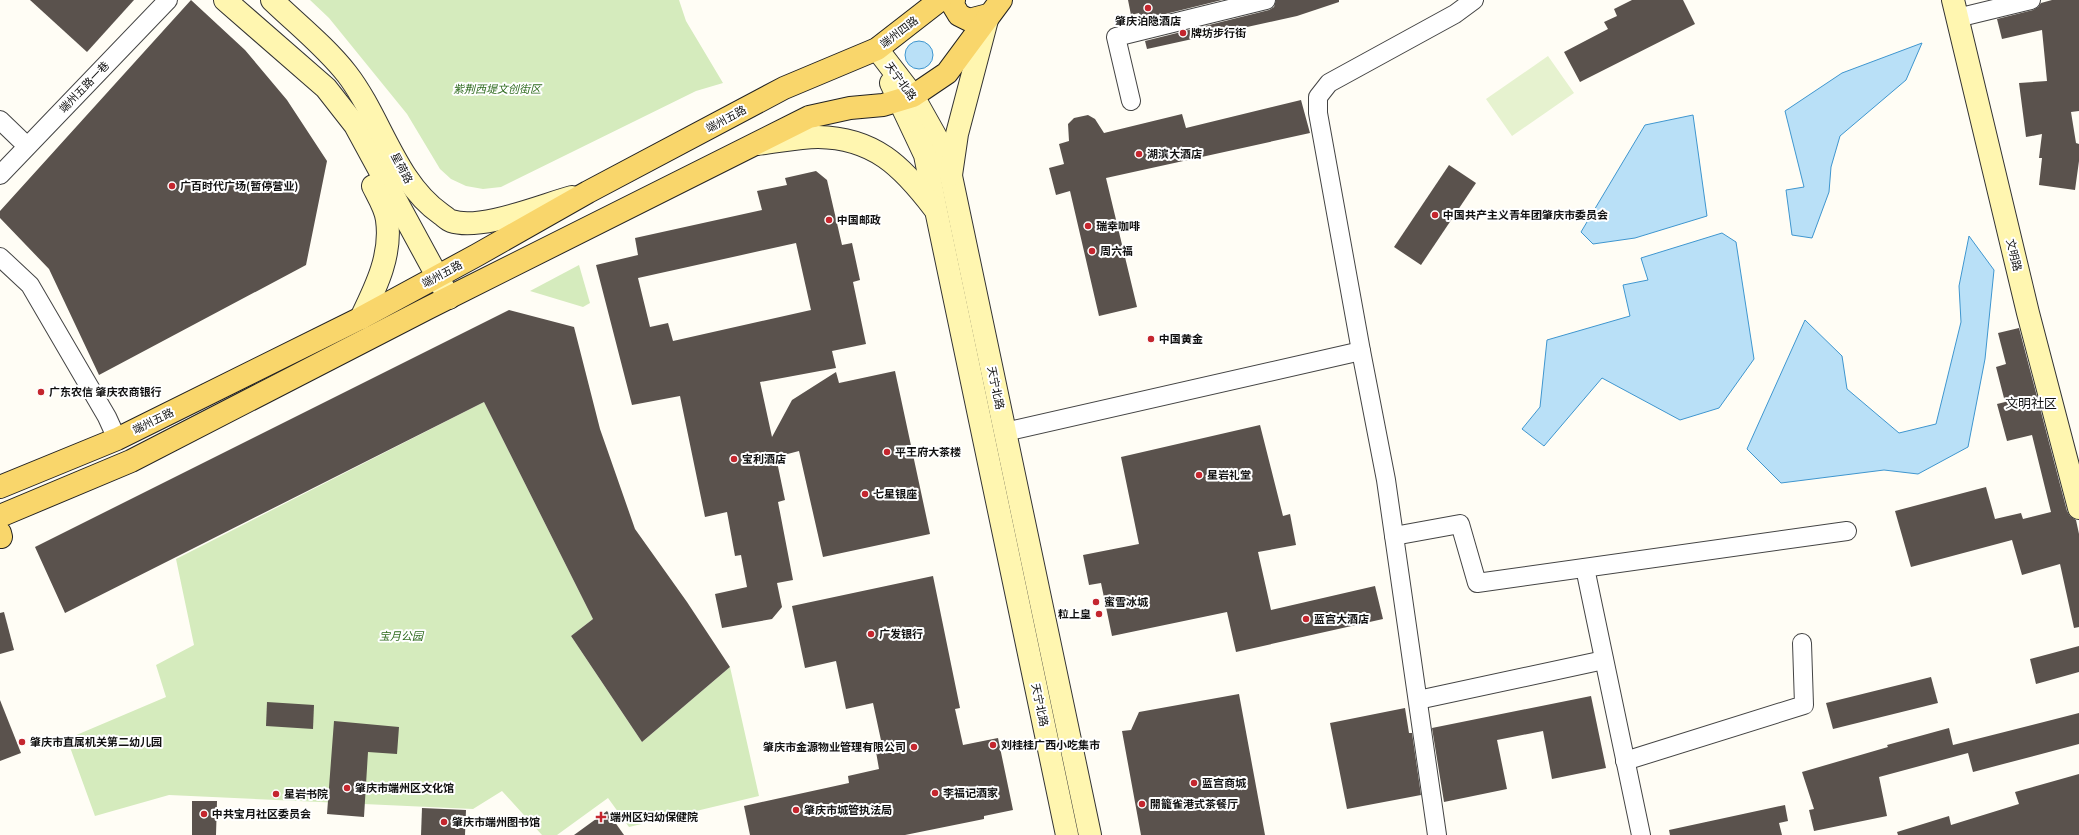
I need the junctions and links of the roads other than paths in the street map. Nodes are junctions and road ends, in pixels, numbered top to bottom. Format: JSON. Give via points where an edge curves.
{"nodes":[{"id":1,"x":168,"y":0,"type":"edge"},
{"id":2,"x":225,"y":0,"type":"edge"},
{"id":3,"x":272,"y":0,"type":"edge"},
{"id":4,"x":940,"y":0,"type":"edge"},
{"id":5,"x":954,"y":0,"type":"edge"},
{"id":6,"x":1266,"y":0,"type":"edge"},
{"id":7,"x":1474,"y":0,"type":"edge"},
{"id":8,"x":2031,"y":0,"type":"edge"},
{"id":9,"x":995,"y":7,"type":"edge"},
{"id":10,"x":1955,"y":9,"type":"edge"},
{"id":11,"x":877,"y":49,"type":"junction"},
{"id":12,"x":326,"y":88,"type":"junction"},
{"id":13,"x":906,"y":99,"type":"junction"},
{"id":14,"x":1131,"y":102,"type":"dead end"},
{"id":15,"x":0,"y":120,"type":"edge"},
{"id":16,"x":752,"y":144,"type":"junction"},
{"id":17,"x":27,"y":146,"type":"junction"},
{"id":18,"x":0,"y":175,"type":"edge"},
{"id":19,"x":951,"y":176,"type":"junction"},
{"id":20,"x":588,"y":192,"type":"junction"},
{"id":21,"x":936,"y":210,"type":"junction"},
{"id":22,"x":0,"y":257,"type":"edge"},
{"id":23,"x":437,"y":276,"type":"junction"},
{"id":24,"x":449,"y":298,"type":"junction"},
{"id":25,"x":361,"y":318,"type":"junction"},
{"id":26,"x":1361,"y":351,"type":"junction"},
{"id":27,"x":1005,"y":432,"type":"junction"},
{"id":28,"x":117,"y":439,"type":"junction"},
{"id":29,"x":0,"y":487,"type":"edge"},
{"id":30,"x":2079,"y":508,"type":"edge"},
{"id":31,"x":0,"y":529,"type":"edge"},
{"id":32,"x":1847,"y":531,"type":"dead end"},
{"id":33,"x":1394,"y":536,"type":"junction"},
{"id":34,"x":1585,"y":568,"type":"junction"},
{"id":35,"x":1802,"y":643,"type":"dead end"},
{"id":36,"x":1604,"y":660,"type":"junction"},
{"id":37,"x":1418,"y":700,"type":"junction"},
{"id":38,"x":1625,"y":762,"type":"junction"},
{"id":39,"x":1067,"y":835,"type":"edge"},
{"id":40,"x":1090,"y":835,"type":"edge"},
{"id":41,"x":1437,"y":835,"type":"edge"},
{"id":42,"x":1641,"y":835,"type":"edge"}],
"edges":[{"from":1,"to":17,"type":"street","name":"端州五路一巷"},
{"from":2,"to":12,"type":"main road","name":"星荷路"},
{"from":3,"to":20,"type":"main road","name":"星荷路","via":[[323,47],[348,75],[370,109],[414,189],[430,206],[451,221],[476,223],[505,217]]},
{"from":4,"to":11,"type":"main road","name":"端州四路"},
{"from":5,"to":9,"type":"main road","via":[[953,5],[959,15],[969,20]]},
{"from":6,"to":14,"type":"street","via":[[1116,37]]},
{"from":7,"to":26,"type":"street","via":[[1455,14],[1329,83],[1318,98],[1318,113]]},
{"from":8,"to":10,"type":"street"},
{"from":9,"to":13,"type":"main road","via":[[948,73]]},
{"from":9,"to":19,"type":"main road","via":[[957,134]]},
{"from":10,"to":30,"type":"main road","name":"文明路","via":[[2028,313]]},
{"from":11,"to":13,"type":"main road","name":"天宁北路"},
{"from":11,"to":20,"type":"main road","name":"端州五路","via":[[784,88]]},
{"from":12,"to":23,"type":"main road","name":"星荷路","via":[[355,125]]},
{"from":12,"to":25,"type":"main road","via":[[346,136],[379,198],[387,219],[386,254],[378,284]]},
{"from":13,"to":16,"type":"main road","via":[[883,106],[850,108],[809,117]]},
{"from":13,"to":19,"type":"main road","name":"天宁北路","via":[[936,137]]},
{"from":13,"to":21,"type":"main road","name":"天宁北路","via":[[926,155]]},
{"from":15,"to":17,"type":"street"},
{"from":16,"to":21,"type":"main road","via":[[817,137],[855,143],[877,152],[896,164]]},
{"from":16,"to":24,"type":"main road"},
{"from":17,"to":18,"type":"street","name":"端州五路一巷"},
{"from":19,"to":27,"type":"main road","name":"天宁北路"},
{"from":20,"to":23,"type":"main road","name":"端州五路"},
{"from":21,"to":39,"type":"main road","name":"天宁北路"},
{"from":22,"to":28,"type":"street","via":[[30,285],[107,417]]},
{"from":23,"to":24,"type":"main road","name":"星荷路"},
{"from":23,"to":25,"type":"main road","name":"端州五路"},
{"from":24,"to":31,"type":"main road"},
{"from":25,"to":28,"type":"main road","name":"端州五路"},
{"from":26,"to":27,"type":"street"},
{"from":26,"to":33,"type":"street"},
{"from":27,"to":40,"type":"main road","name":"天宁北路"},
{"from":28,"to":29,"type":"main road","name":"端州五路"},
{"from":32,"to":34,"type":"street"},
{"from":33,"to":34,"type":"street","via":[[1460,524],[1477,584]]},
{"from":33,"to":37,"type":"street"},
{"from":34,"to":36,"type":"street"},
{"from":35,"to":38,"type":"street","via":[[1804,705]]},
{"from":36,"to":37,"type":"street"},
{"from":36,"to":38,"type":"street"},
{"from":37,"to":41,"type":"street"},
{"from":38,"to":42,"type":"street"}]}
